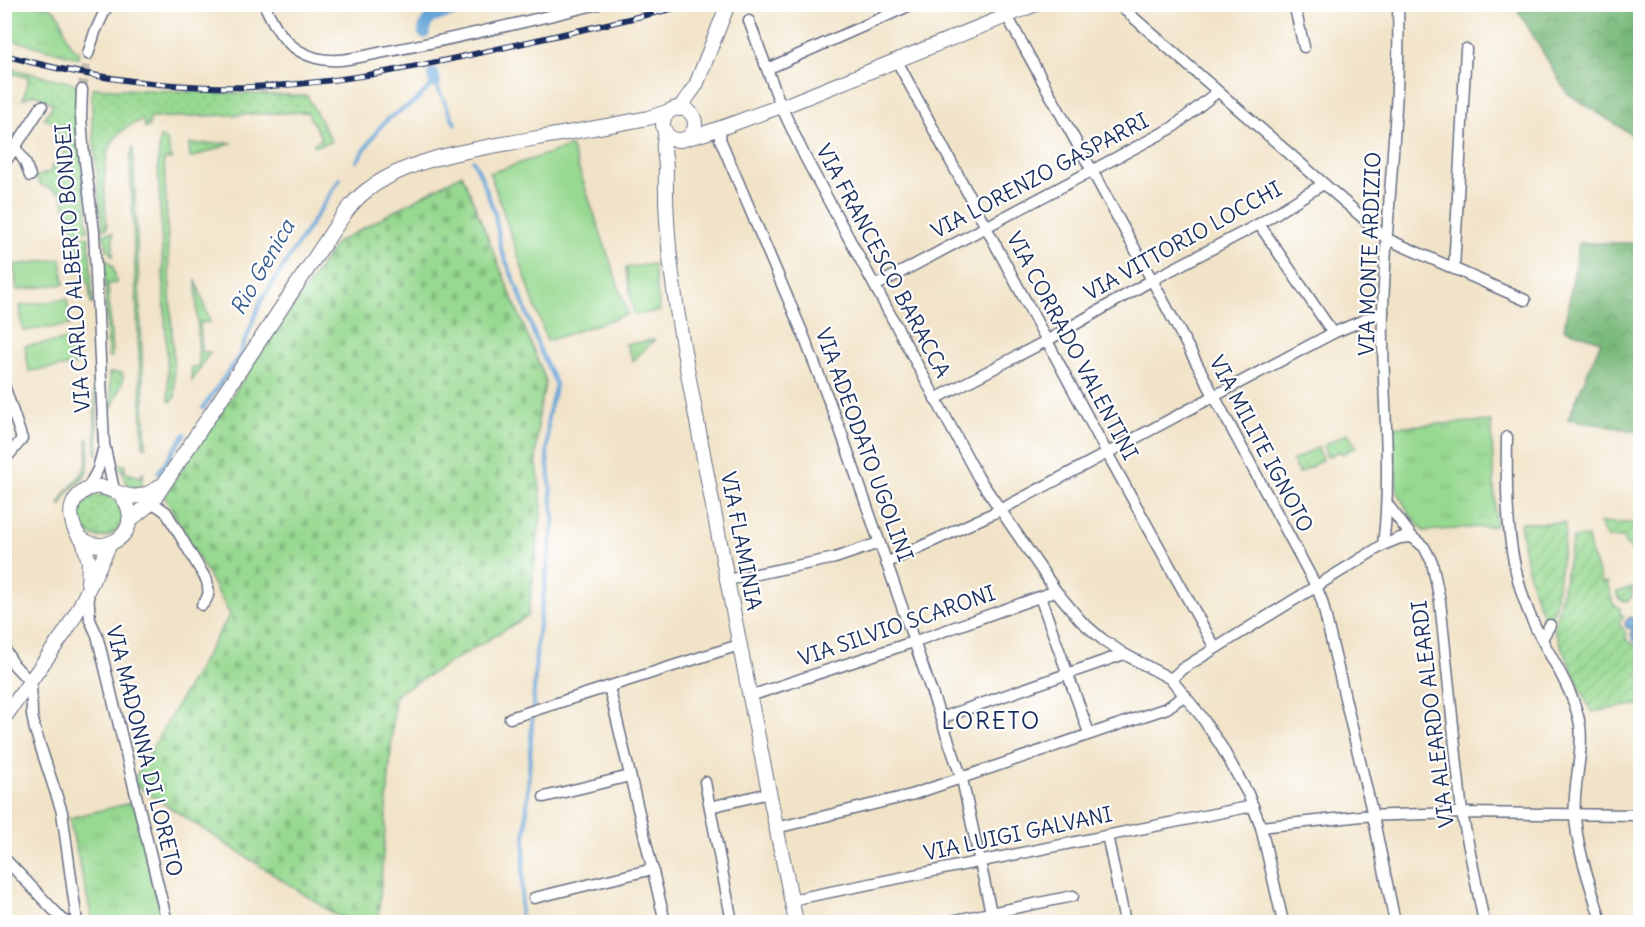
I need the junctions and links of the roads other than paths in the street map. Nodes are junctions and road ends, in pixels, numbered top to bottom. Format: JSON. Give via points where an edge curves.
{"nodes":[{"id":1,"x":108,"y":4,"type":"edge"},
{"id":2,"x":264,"y":4,"type":"edge"},
{"id":3,"x":599,"y":4,"type":"edge"},
{"id":4,"x":728,"y":4,"type":"edge"},
{"id":5,"x":913,"y":4,"type":"edge"},
{"id":6,"x":1036,"y":4,"type":"edge"},
{"id":7,"x":1118,"y":4,"type":"edge"},
{"id":8,"x":1294,"y":4,"type":"edge"},
{"id":9,"x":1398,"y":4,"type":"edge"},
{"id":10,"x":1007,"y":16,"type":"junction"},
{"id":11,"x":749,"y":21,"type":"dead end"},
{"id":12,"x":1304,"y":47,"type":"dead end"},
{"id":13,"x":1466,"y":49,"type":"dead end"},
{"id":14,"x":88,"y":54,"type":"tunnel mouth"},
{"id":15,"x":897,"y":61,"type":"junction"},
{"id":16,"x":767,"y":69,"type":"junction"},
{"id":17,"x":82,"y":90,"type":"tunnel mouth"},
{"id":18,"x":1217,"y":92,"type":"junction"},
{"id":19,"x":42,"y":106,"type":"dead end"},
{"id":20,"x":781,"y":106,"type":"junction"},
{"id":21,"x":674,"y":110,"type":"junction"},
{"id":22,"x":648,"y":118,"type":"junction"},
{"id":23,"x":721,"y":128,"type":"junction"},
{"id":24,"x":665,"y":132,"type":"junction"},
{"id":25,"x":685,"y":139,"type":"junction"},
{"id":26,"x":15,"y":147,"type":"junction"},
{"id":27,"x":4,"y":164,"type":"edge"},
{"id":28,"x":666,"y":165,"type":"junction"},
{"id":29,"x":1091,"y":171,"type":"junction"},
{"id":30,"x":30,"y":176,"type":"dead end"},
{"id":31,"x":1323,"y":184,"type":"junction"},
{"id":32,"x":1259,"y":224,"type":"junction"},
{"id":33,"x":986,"y":227,"type":"junction"},
{"id":34,"x":1387,"y":239,"type":"junction"},
{"id":35,"x":1454,"y":269,"type":"junction"},
{"id":36,"x":1152,"y":280,"type":"junction"},
{"id":37,"x":875,"y":286,"type":"junction"},
{"id":38,"x":1525,"y":300,"type":"dead end"},
{"id":39,"x":1383,"y":312,"type":"junction"},
{"id":40,"x":1333,"y":333,"type":"junction"},
{"id":41,"x":1048,"y":340,"type":"junction"},
{"id":42,"x":4,"y":386,"type":"edge"},
{"id":43,"x":1213,"y":396,"type":"junction"},
{"id":44,"x":935,"y":399,"type":"junction"},
{"id":45,"x":1507,"y":437,"type":"dead end"},
{"id":46,"x":104,"y":444,"type":"junction"},
{"id":47,"x":1107,"y":453,"type":"junction"},
{"id":48,"x":4,"y":461,"type":"edge"},
{"id":49,"x":170,"y":477,"type":"junction"},
{"id":50,"x":88,"y":488,"type":"junction"},
{"id":51,"x":118,"y":492,"type":"junction"},
{"id":52,"x":152,"y":502,"type":"junction"},
{"id":53,"x":1388,"y":505,"type":"junction"},
{"id":54,"x":1000,"y":510,"type":"junction"},
{"id":55,"x":129,"y":521,"type":"junction"},
{"id":56,"x":1412,"y":537,"type":"junction"},
{"id":57,"x":82,"y":540,"type":"junction"},
{"id":58,"x":879,"y":543,"type":"junction"},
{"id":59,"x":110,"y":544,"type":"junction"},
{"id":60,"x":1383,"y":545,"type":"junction"},
{"id":61,"x":886,"y":563,"type":"junction"},
{"id":62,"x":727,"y":580,"type":"junction"},
{"id":63,"x":1316,"y":586,"type":"junction"},
{"id":64,"x":88,"y":588,"type":"junction"},
{"id":65,"x":1056,"y":591,"type":"junction"},
{"id":66,"x":1040,"y":597,"type":"junction"},
{"id":67,"x":202,"y":605,"type":"dead end"},
{"id":68,"x":1550,"y":625,"type":"dead end"},
{"id":69,"x":1542,"y":639,"type":"junction"},
{"id":70,"x":913,"y":642,"type":"junction"},
{"id":71,"x":739,"y":645,"type":"junction"},
{"id":72,"x":4,"y":648,"type":"edge"},
{"id":73,"x":1215,"y":648,"type":"junction"},
{"id":74,"x":1124,"y":654,"type":"junction"},
{"id":75,"x":1067,"y":674,"type":"junction"},
{"id":76,"x":1171,"y":679,"type":"junction"},
{"id":77,"x":31,"y":683,"type":"junction"},
{"id":78,"x":609,"y":687,"type":"junction"},
{"id":79,"x":1185,"y":695,"type":"junction"},
{"id":80,"x":750,"y":696,"type":"junction"},
{"id":81,"x":4,"y":705,"type":"edge"},
{"id":82,"x":4,"y":718,"type":"edge"},
{"id":83,"x":510,"y":718,"type":"dead end"},
{"id":84,"x":940,"y":718,"type":"junction"},
{"id":85,"x":1089,"y":734,"type":"junction"},
{"id":86,"x":630,"y":776,"type":"junction"},
{"id":87,"x":962,"y":778,"type":"junction"},
{"id":88,"x":705,"y":782,"type":"dead end"},
{"id":89,"x":769,"y":793,"type":"junction"},
{"id":90,"x":543,"y":796,"type":"dead end"},
{"id":91,"x":1253,"y":806,"type":"junction"},
{"id":92,"x":710,"y":807,"type":"junction"},
{"id":93,"x":1462,"y":813,"type":"junction"},
{"id":94,"x":1574,"y":815,"type":"junction"},
{"id":95,"x":1641,"y":815,"type":"edge"},
{"id":96,"x":1373,"y":816,"type":"junction"},
{"id":97,"x":1261,"y":827,"type":"junction"},
{"id":98,"x":776,"y":828,"type":"junction"},
{"id":99,"x":1107,"y":835,"type":"junction"},
{"id":100,"x":4,"y":858,"type":"edge"},
{"id":101,"x":981,"y":861,"type":"junction"},
{"id":102,"x":653,"y":869,"type":"junction"},
{"id":103,"x":1073,"y":896,"type":"dead end"},
{"id":104,"x":534,"y":898,"type":"dead end"},
{"id":105,"x":791,"y":900,"type":"junction"},
{"id":106,"x":992,"y":918,"type":"edge"},
{"id":107,"x":68,"y":922,"type":"edge"},
{"id":108,"x":77,"y":922,"type":"edge"},
{"id":109,"x":167,"y":922,"type":"edge"},
{"id":110,"x":665,"y":922,"type":"edge"},
{"id":111,"x":732,"y":922,"type":"edge"},
{"id":112,"x":796,"y":922,"type":"edge"},
{"id":113,"x":946,"y":922,"type":"edge"},
{"id":114,"x":1125,"y":922,"type":"edge"},
{"id":115,"x":1283,"y":922,"type":"edge"},
{"id":116,"x":1395,"y":922,"type":"edge"},
{"id":117,"x":1480,"y":922,"type":"edge"},
{"id":118,"x":1600,"y":922,"type":"edge"}],
"edges":[{"from":1,"to":14,"type":"street"},
{"from":2,"to":3,"type":"street","via":[[287,43],[318,59],[346,59],[414,47]]},
{"from":4,"to":21,"type":"street","via":[[696,85]]},
{"from":5,"to":16,"type":"street"},
{"from":6,"to":10,"type":"street"},
{"from":7,"to":18,"type":"street"},
{"from":8,"to":12,"type":"street"},
{"from":9,"to":34,"type":"street","name":"VIA MONTE ARDIZIO","via":[[1397,114]]},
{"from":10,"to":15,"type":"street"},
{"from":10,"to":29,"type":"street","name":"VIA MILITE IGNOTO"},
{"from":11,"to":16,"type":"street","name":"VIA FRANCESCO BARACCA"},
{"from":13,"to":35,"type":"street"},
{"from":15,"to":20,"type":"street"},
{"from":15,"to":33,"type":"street","name":"VIA CORRADO VALENTINI"},
{"from":16,"to":20,"type":"street","name":"VIA FRANCESCO BARACCA"},
{"from":17,"to":46,"type":"street","name":"VIA CARLO ALBERTO BONDEI","via":[[83,146],[94,232]]},
{"from":18,"to":29,"type":"street","name":"VIA LORENZO GASPARRI","via":[[1172,128]]},
{"from":18,"to":31,"type":"street"},
{"from":19,"to":26,"type":"street"},
{"from":20,"to":23,"type":"street"},
{"from":20,"to":37,"type":"street","name":"VIA FRANCESCO BARACCA"},
{"from":21,"to":22,"type":"street"},
{"from":21,"to":24,"type":"street","via":[[664,120]]},
{"from":21,"to":25,"type":"street","via":[[688,112],[694,120],[693,130]]},
{"from":22,"to":24,"type":"street"},
{"from":22,"to":49,"type":"street","via":[[446,157],[406,169],[367,190],[336,226]]},
{"from":23,"to":25,"type":"street"},
{"from":23,"to":58,"type":"street","name":"VIA ADEODATO UGOLINI","via":[[720,139],[803,334]]},
{"from":24,"to":25,"type":"street","via":[[676,140]]},
{"from":24,"to":28,"type":"street","name":"VIA FLAMINIA"},
{"from":25,"to":28,"type":"street"},
{"from":26,"to":27,"type":"street"},
{"from":26,"to":30,"type":"street"},
{"from":28,"to":62,"type":"street","name":"VIA FLAMINIA","via":[[667,237],[678,320]]},
{"from":29,"to":33,"type":"street","name":"VIA LORENZO GASPARRI"},
{"from":29,"to":36,"type":"street","name":"VIA MILITE IGNOTO"},
{"from":31,"to":32,"type":"street","name":"VIA VITTORIO LOCCHI"},
{"from":31,"to":34,"type":"street"},
{"from":32,"to":36,"type":"street","name":"VIA VITTORIO LOCCHI"},
{"from":32,"to":40,"type":"street"},
{"from":33,"to":37,"type":"street","name":"VIA LORENZO GASPARRI"},
{"from":33,"to":41,"type":"street","name":"VIA CORRADO VALENTINI"},
{"from":34,"to":35,"type":"street"},
{"from":34,"to":39,"type":"street","name":"VIA MONTE ARDIZIO"},
{"from":35,"to":38,"type":"street"},
{"from":36,"to":41,"type":"street","name":"VIA VITTORIO LOCCHI"},
{"from":36,"to":43,"type":"street","name":"VIA MILITE IGNOTO"},
{"from":37,"to":44,"type":"street","name":"VIA FRANCESCO BARACCA"},
{"from":39,"to":40,"type":"street"},
{"from":39,"to":53,"type":"street","name":"VIA MONTE ARDIZIO"},
{"from":40,"to":43,"type":"street"},
{"from":41,"to":44,"type":"street","name":"VIA VITTORIO LOCCHI"},
{"from":41,"to":47,"type":"street","name":"VIA CORRADO VALENTINI"},
{"from":42,"to":48,"type":"street","via":[[22,439]]},
{"from":43,"to":47,"type":"street"},
{"from":43,"to":63,"type":"street","name":"VIA MILITE IGNOTO"},
{"from":44,"to":54,"type":"street","name":"VIA FRANCESCO BARACCA"},
{"from":45,"to":69,"type":"street","via":[[1510,537],[1516,576]]},
{"from":46,"to":50,"type":"street","name":"VIA CARLO ALBERTO BONDEI"},
{"from":46,"to":51,"type":"street","name":"VIA CARLO ALBERTO BONDEI"},
{"from":47,"to":54,"type":"street"},
{"from":47,"to":73,"type":"street","name":"VIA CORRADO VALENTINI"},
{"from":49,"to":51,"type":"street","via":[[141,497]]},
{"from":49,"to":52,"type":"street"},
{"from":50,"to":51,"type":"street","via":[[101,486]]},
{"from":50,"to":57,"type":"street","via":[[78,495],[70,513],[74,531]]},
{"from":51,"to":55,"type":"street","via":[[129,507]]},
{"from":52,"to":55,"type":"street"},
{"from":52,"to":67,"type":"street","via":[[166,512],[207,581],[209,592]]},
{"from":53,"to":56,"type":"street"},
{"from":53,"to":60,"type":"street","name":"VIA MONTE ARDIZIO"},
{"from":54,"to":61,"type":"street"},
{"from":54,"to":65,"type":"street","name":"VIA FRANCESCO BARACCA"},
{"from":55,"to":59,"type":"street","via":[[119,540]]},
{"from":56,"to":60,"type":"street"},
{"from":56,"to":93,"type":"street","name":"VIA ALEARDO ALEARDI","via":[[1424,547],[1432,562],[1440,601]]},
{"from":57,"to":59,"type":"street","via":[[96,546]]},
{"from":57,"to":64,"type":"street","via":[[89,562]]},
{"from":58,"to":61,"type":"street","name":"VIA ADEODATO UGOLINI"},
{"from":58,"to":62,"type":"street","via":[[835,558]]},
{"from":59,"to":64,"type":"street"},
{"from":60,"to":63,"type":"street"},
{"from":61,"to":70,"type":"street","name":"VIA ADEODATO UGOLINI"},
{"from":62,"to":71,"type":"street","name":"VIA FLAMINIA"},
{"from":63,"to":73,"type":"street"},
{"from":63,"to":96,"type":"street","name":"VIA MILITE IGNOTO"},
{"from":64,"to":77,"type":"street","via":[[66,631]]},
{"from":64,"to":109,"type":"street","name":"VIA MADONNA DI LORETO","via":[[90,620],[97,635]]},
{"from":65,"to":66,"type":"street","name":"VIA SILVIO SCARONI"},
{"from":65,"to":74,"type":"street","name":"VIA FRANCESCO BARACCA","via":[[1081,621]]},
{"from":66,"to":70,"type":"street","name":"VIA SILVIO SCARONI"},
{"from":66,"to":75,"type":"street"},
{"from":68,"to":69,"type":"street"},
{"from":69,"to":94,"type":"street","via":[[1580,724]]},
{"from":70,"to":80,"type":"street","name":"VIA SILVIO SCARONI"},
{"from":70,"to":84,"type":"street","name":"VIA ADEODATO UGOLINI"},
{"from":71,"to":78,"type":"street"},
{"from":71,"to":80,"type":"street","name":"VIA FLAMINIA"},
{"from":72,"to":77,"type":"street"},
{"from":73,"to":76,"type":"street"},
{"from":74,"to":75,"type":"street"},
{"from":74,"to":76,"type":"street","name":"VIA FRANCESCO BARACCA"},
{"from":75,"to":84,"type":"street"},
{"from":75,"to":85,"type":"street"},
{"from":76,"to":79,"type":"street"},
{"from":77,"to":81,"type":"street"},
{"from":77,"to":82,"type":"street"},
{"from":77,"to":108,"type":"street","via":[[35,730],[62,812]]},
{"from":78,"to":83,"type":"street"},
{"from":78,"to":86,"type":"street"},
{"from":79,"to":85,"type":"street","via":[[1167,708]]},
{"from":79,"to":91,"type":"street","via":[[1221,746]]},
{"from":80,"to":89,"type":"street","name":"VIA FLAMINIA"},
{"from":84,"to":87,"type":"street","name":"VIA ADEODATO UGOLINI"},
{"from":85,"to":87,"type":"street"},
{"from":86,"to":90,"type":"street"},
{"from":86,"to":102,"type":"street"},
{"from":87,"to":98,"type":"street","via":[[911,795]]},
{"from":87,"to":101,"type":"street","name":"VIA ADEODATO UGOLINI"},
{"from":88,"to":92,"type":"street"},
{"from":89,"to":92,"type":"street"},
{"from":89,"to":98,"type":"street","name":"VIA FLAMINIA"},
{"from":91,"to":97,"type":"street"},
{"from":91,"to":99,"type":"street","name":"VIA LUIGI GALVANI"},
{"from":92,"to":111,"type":"street"},
{"from":93,"to":94,"type":"street"},
{"from":93,"to":96,"type":"street"},
{"from":93,"to":117,"type":"street","name":"VIA ALEARDO ALEARDI"},
{"from":94,"to":95,"type":"street"},
{"from":94,"to":118,"type":"street"},
{"from":96,"to":97,"type":"street"},
{"from":96,"to":116,"type":"street","name":"VIA MILITE IGNOTO"},
{"from":97,"to":115,"type":"street"},
{"from":98,"to":105,"type":"street","name":"VIA FLAMINIA"},
{"from":99,"to":101,"type":"street","name":"VIA LUIGI GALVANI"},
{"from":99,"to":114,"type":"street"},
{"from":100,"to":107,"type":"street"},
{"from":101,"to":105,"type":"street","name":"VIA LUIGI GALVANI"},
{"from":101,"to":106,"type":"street","name":"VIA ADEODATO UGOLINI"},
{"from":102,"to":104,"type":"street"},
{"from":102,"to":110,"type":"street"},
{"from":103,"to":106,"type":"street"},
{"from":105,"to":112,"type":"street","name":"VIA FLAMINIA"},
{"from":106,"to":113,"type":"street"}]}
